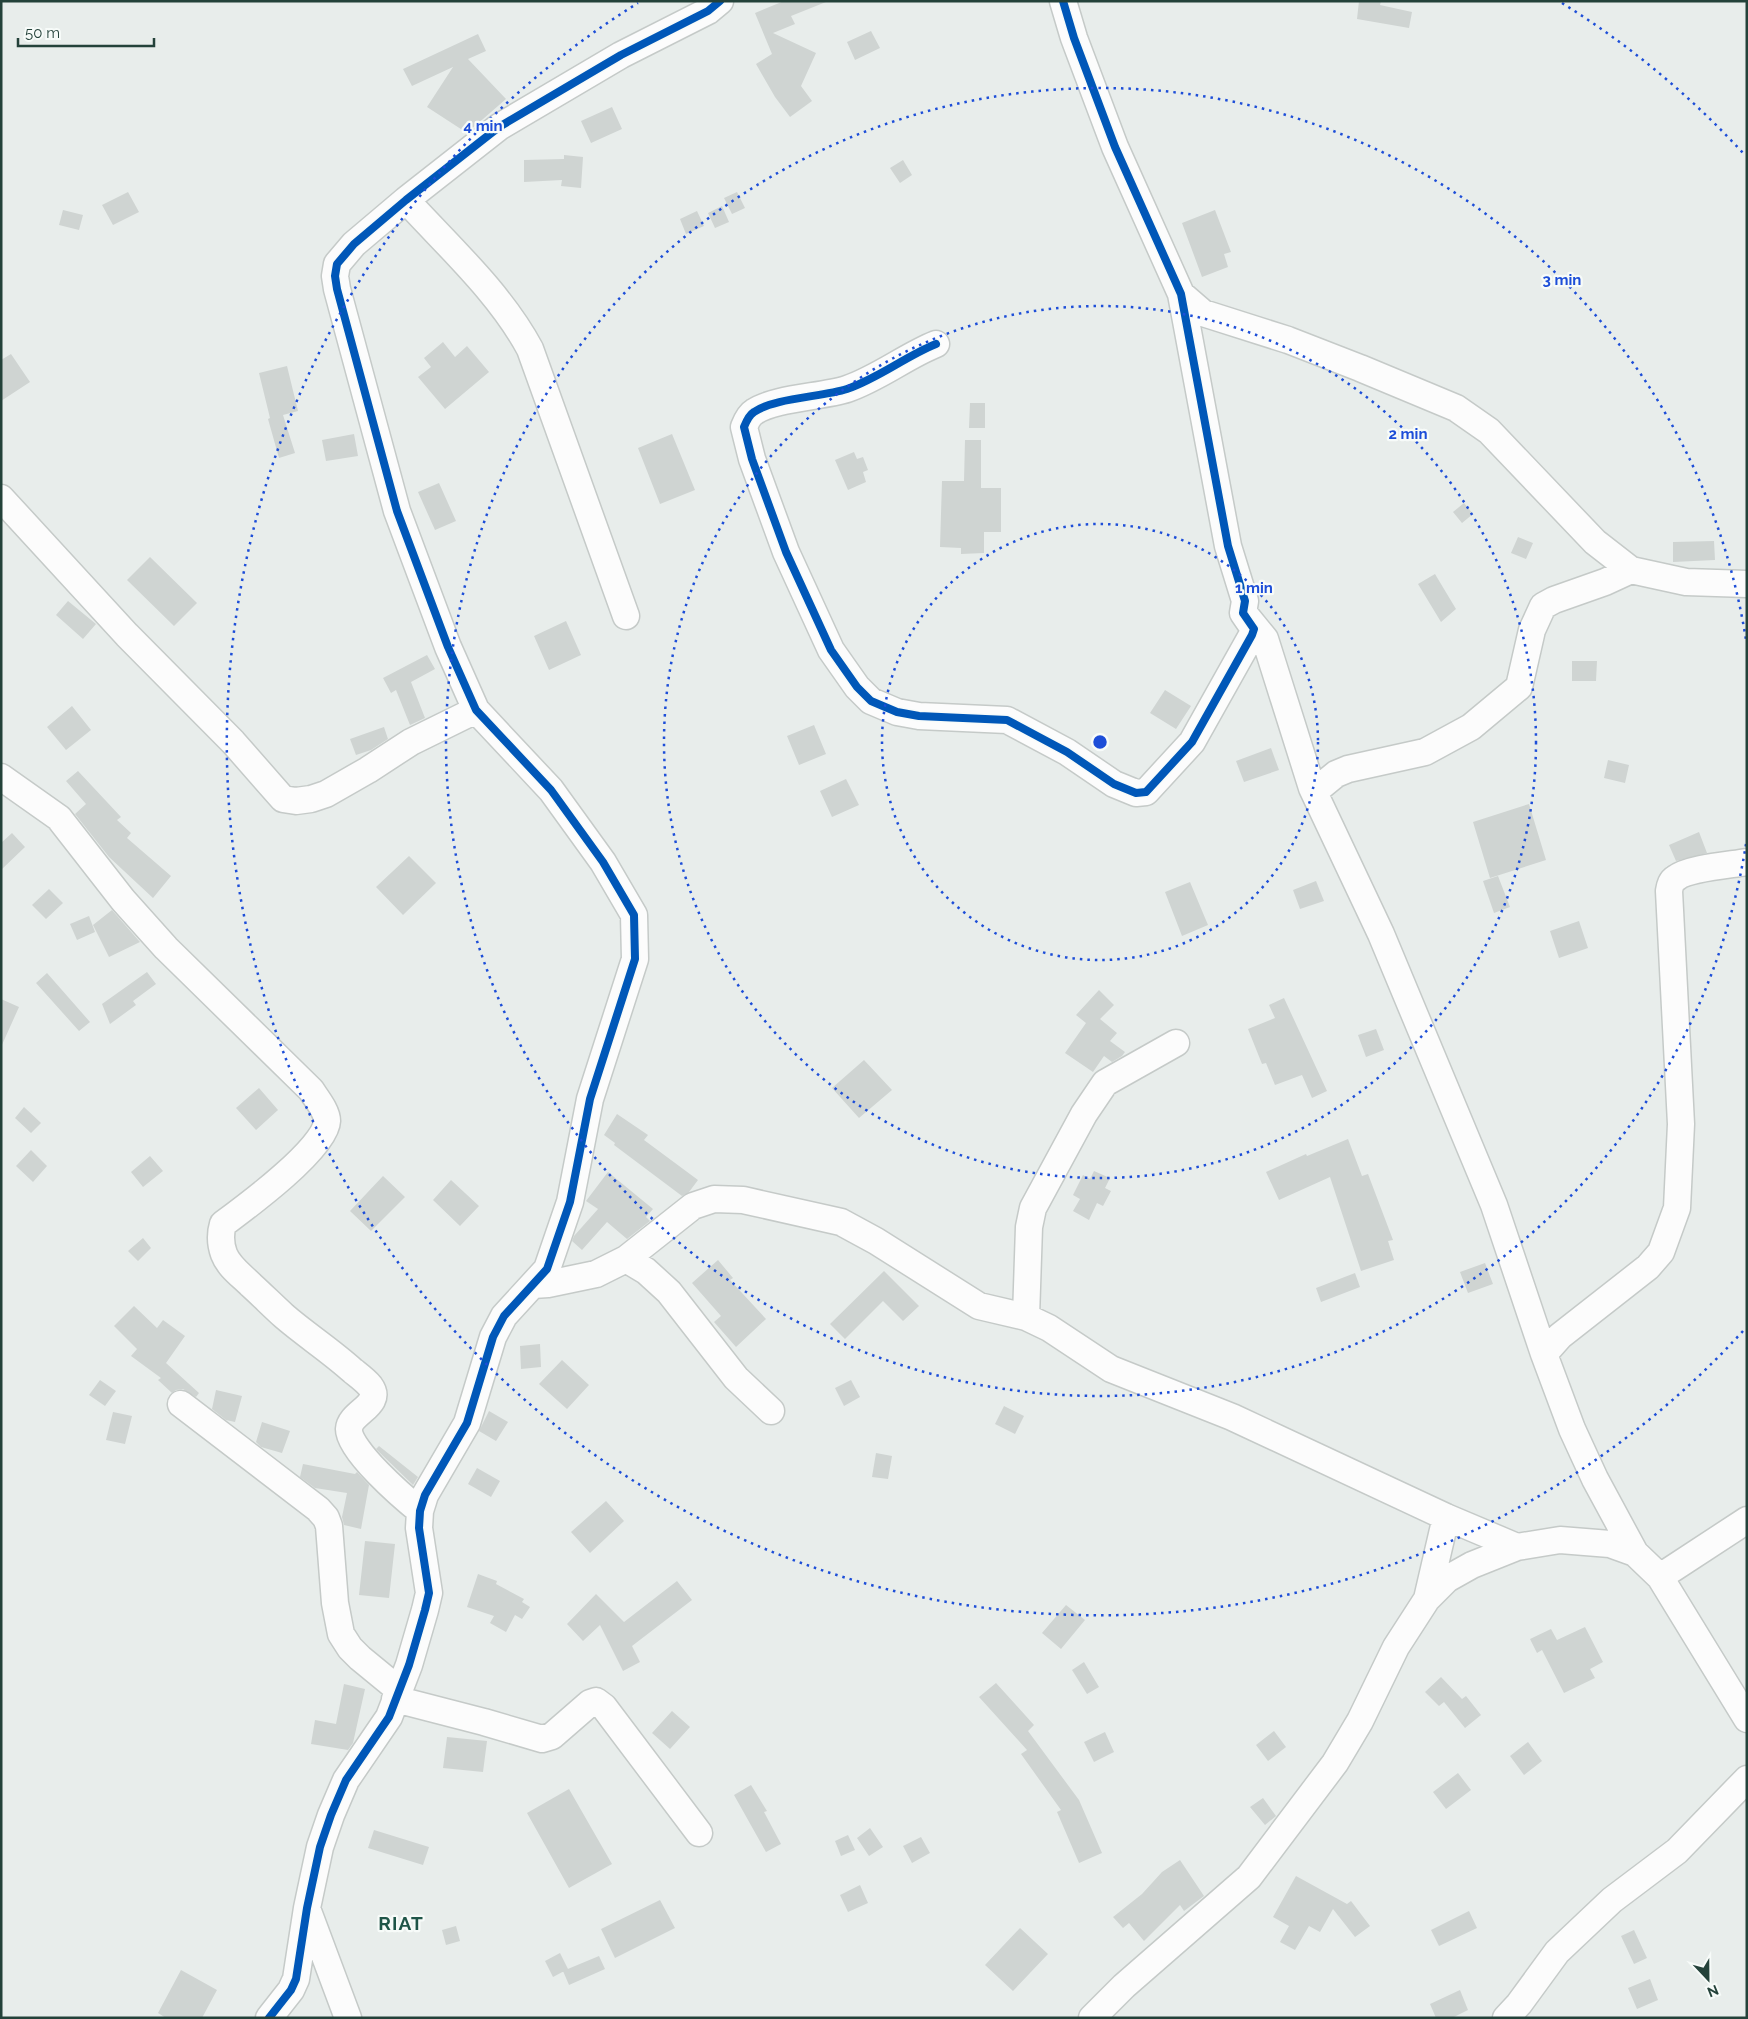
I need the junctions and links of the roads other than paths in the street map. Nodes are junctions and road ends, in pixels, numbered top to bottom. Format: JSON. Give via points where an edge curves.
{"nodes":[{"id":1,"x":720,"y":1,"type":"edge"},
{"id":2,"x":1063,"y":1,"type":"edge"},
{"id":3,"x":406,"y":200,"type":"junction"},
{"id":4,"x":1181,"y":294,"type":"junction"},
{"id":5,"x":936,"y":344,"type":"dead end"},
{"id":6,"x":1,"y":498,"type":"edge"},
{"id":7,"x":1631,"y":570,"type":"junction"},
{"id":8,"x":1747,"y":584,"type":"edge"},
{"id":9,"x":1243,"y":613,"type":"junction"},
{"id":10,"x":626,"y":616,"type":"dead end"},
{"id":11,"x":476,"y":710,"type":"junction"},
{"id":12,"x":1,"y":777,"type":"edge"},
{"id":13,"x":1314,"y":792,"type":"junction"},
{"id":14,"x":1747,"y":862,"type":"edge"},
{"id":15,"x":1176,"y":1043,"type":"dead end"},
{"id":16,"x":626,"y":1259,"type":"junction"},
{"id":17,"x":534,"y":1285,"type":"junction"},
{"id":18,"x":1026,"y":1317,"type":"junction"},
{"id":19,"x":1552,"y":1345,"type":"junction"},
{"id":20,"x":181,"y":1404,"type":"dead end"},
{"id":21,"x":771,"y":1411,"type":"dead end"},
{"id":22,"x":420,"y":1511,"type":"junction"},
{"id":23,"x":1446,"y":1517,"type":"junction"},
{"id":24,"x":1747,"y":1520,"type":"edge"},
{"id":25,"x":1516,"y":1548,"type":"junction"},
{"id":26,"x":1635,"y":1553,"type":"junction"},
{"id":27,"x":1660,"y":1577,"type":"junction"},
{"id":28,"x":1427,"y":1599,"type":"junction"},
{"id":29,"x":397,"y":1695,"type":"junction"},
{"id":30,"x":1747,"y":1719,"type":"edge"},
{"id":31,"x":1747,"y":1779,"type":"edge"},
{"id":32,"x":699,"y":1833,"type":"dead end"},
{"id":33,"x":307,"y":1908,"type":"junction"},
{"id":34,"x":269,"y":2018,"type":"edge"},
{"id":35,"x":348,"y":2018,"type":"edge"},
{"id":36,"x":1092,"y":2018,"type":"edge"},
{"id":37,"x":1506,"y":2018,"type":"edge"}],
"edges":[{"from":1,"to":3,"type":"street","via":[[708,11],[621,55],[499,127]]},
{"from":2,"to":4,"type":"street","via":[[1115,147]]},
{"from":3,"to":10,"type":"street","via":[[518,326],[530,349]]},
{"from":3,"to":11,"type":"street","via":[[345,254],[338,264],[337,289],[397,511],[448,647]]},
{"from":4,"to":7,"type":"street","via":[[1203,313],[1306,347],[1456,408],[1489,431],[1596,542]]},
{"from":4,"to":9,"type":"street","via":[[1228,546],[1245,601]]},
{"from":5,"to":9,"type":"street","via":[[847,389],[753,412],[744,428],[786,552],[831,650],[872,702],[919,716],[1007,720],[1067,752],[1114,784],[1130,792],[1142,793],[1151,788],[1192,742],[1252,635],[1254,629]]},
{"from":6,"to":11,"type":"street","via":[[283,799],[296,802],[326,794],[411,742]]},
{"from":7,"to":8,"type":"street","via":[[1686,582]]},
{"from":7,"to":13,"type":"street","via":[[1543,606],[1532,630],[1520,687],[1470,727],[1426,752],[1348,769],[1336,774]]},
{"from":9,"to":13,"type":"street","via":[[1265,639]]},
{"from":11,"to":17,"type":"street","via":[[551,790],[603,862],[634,915],[635,959],[590,1099],[570,1202],[547,1269]]},
{"from":12,"to":22,"type":"street","via":[[59,818],[123,900],[311,1090],[323,1109],[327,1120],[322,1135],[294,1167],[223,1224],[220,1238],[231,1266],[284,1316],[370,1386],[372,1401],[352,1420],[349,1430],[352,1440],[399,1494]]},
{"from":13,"to":19,"type":"street","via":[[1381,934]]},
{"from":14,"to":19,"type":"street","via":[[1678,876],[1671,882],[1669,891],[1681,1124],[1677,1208],[1661,1252],[1648,1267]]},
{"from":15,"to":18,"type":"street","via":[[1105,1083],[1084,1114],[1033,1208],[1029,1227]]},
{"from":16,"to":17,"type":"street","via":[[596,1274]]},
{"from":16,"to":18,"type":"street","via":[[693,1206],[714,1199],[743,1200],[841,1222],[979,1306]]},
{"from":16,"to":21,"type":"street","via":[[646,1271],[669,1292],[736,1378]]},
{"from":17,"to":22,"type":"street","via":[[504,1316],[493,1337],[467,1423],[425,1495]]},
{"from":18,"to":23,"type":"street","via":[[1050,1328],[1110,1369],[1232,1417]]},
{"from":19,"to":26,"type":"street","via":[[1572,1429],[1594,1479]]},
{"from":20,"to":29,"type":"street","via":[[326,1518],[341,1634],[355,1653]]},
{"from":22,"to":29,"type":"street","via":[[419,1528],[429,1593]]},
{"from":23,"to":25,"type":"street"},
{"from":23,"to":28,"type":"street"},
{"from":24,"to":27,"type":"street"},
{"from":25,"to":26,"type":"street","via":[[1560,1540],[1610,1544]]},
{"from":25,"to":28,"type":"street","via":[[1472,1565],[1447,1579]]},
{"from":26,"to":27,"type":"street"},
{"from":27,"to":30,"type":"street"},
{"from":28,"to":36,"type":"street","via":[[1396,1647],[1360,1721],[1335,1763],[1249,1877]]},
{"from":29,"to":32,"type":"street","via":[[542,1739],[552,1736],[596,1701],[604,1707]]},
{"from":29,"to":33,"type":"street","via":[[389,1717],[346,1780],[331,1815],[320,1847]]},
{"from":31,"to":37,"type":"street","via":[[1677,1851],[1612,1900],[1557,1952],[1520,2004]]},
{"from":33,"to":34,"type":"street","via":[[296,1979]]},
{"from":33,"to":35,"type":"street"}]}
